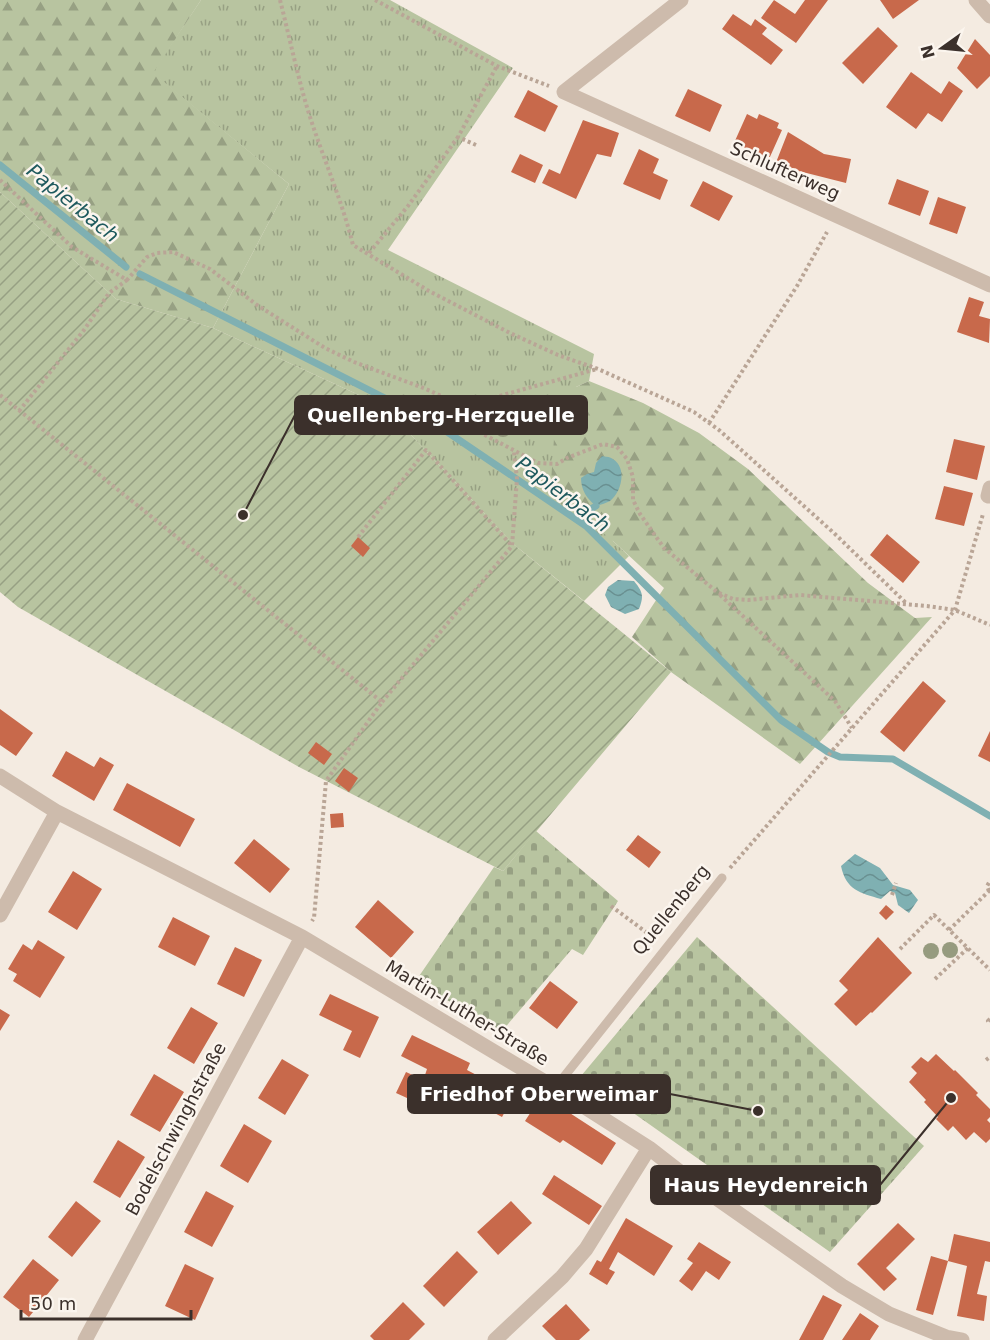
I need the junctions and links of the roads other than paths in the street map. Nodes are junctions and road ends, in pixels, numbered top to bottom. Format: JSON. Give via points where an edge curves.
{"nodes":[{"id":1,"x":681,"y":0,"type":"edge"},
{"id":2,"x":976,"y":0,"type":"edge"},
{"id":3,"x":990,"y":16,"type":"edge"},
{"id":4,"x":990,"y":285,"type":"edge"},
{"id":5,"x":0,"y":776,"type":"edge"},
{"id":6,"x":57,"y":812,"type":"junction"},
{"id":7,"x":722,"y":878,"type":"road end"},
{"id":8,"x":0,"y":915,"type":"edge"},
{"id":9,"x":302,"y":937,"type":"junction"},
{"id":10,"x":555,"y":1088,"type":"junction"},
{"id":11,"x":649,"y":1148,"type":"junction"},
{"id":12,"x":501,"y":1338,"type":"edge"},
{"id":13,"x":85,"y":1340,"type":"edge"},
{"id":14,"x":962,"y":1340,"type":"edge"}],
"edges":[{"from":1,"to":4,"type":"street","name":"Schlufterweg","via":[[564,92]]},
{"from":2,"to":3,"type":"street"},
{"from":5,"to":6,"type":"street","name":"Martin-Luther-Straße"},
{"from":6,"to":8,"type":"street"},
{"from":6,"to":9,"type":"street","name":"Martin-Luther-Straße"},
{"from":7,"to":10,"type":"lane","name":"Quellenberg"},
{"from":9,"to":10,"type":"street","name":"Martin-Luther-Straße"},
{"from":9,"to":13,"type":"street","name":"Bodelschwinghstraße"},
{"from":10,"to":11,"type":"street","name":"Martin-Luther-Straße"},
{"from":11,"to":12,"type":"street","via":[[586,1249]]},
{"from":11,"to":14,"type":"street","name":"Martin-Luther-Straße","via":[[842,1286],[889,1314]]}]}
